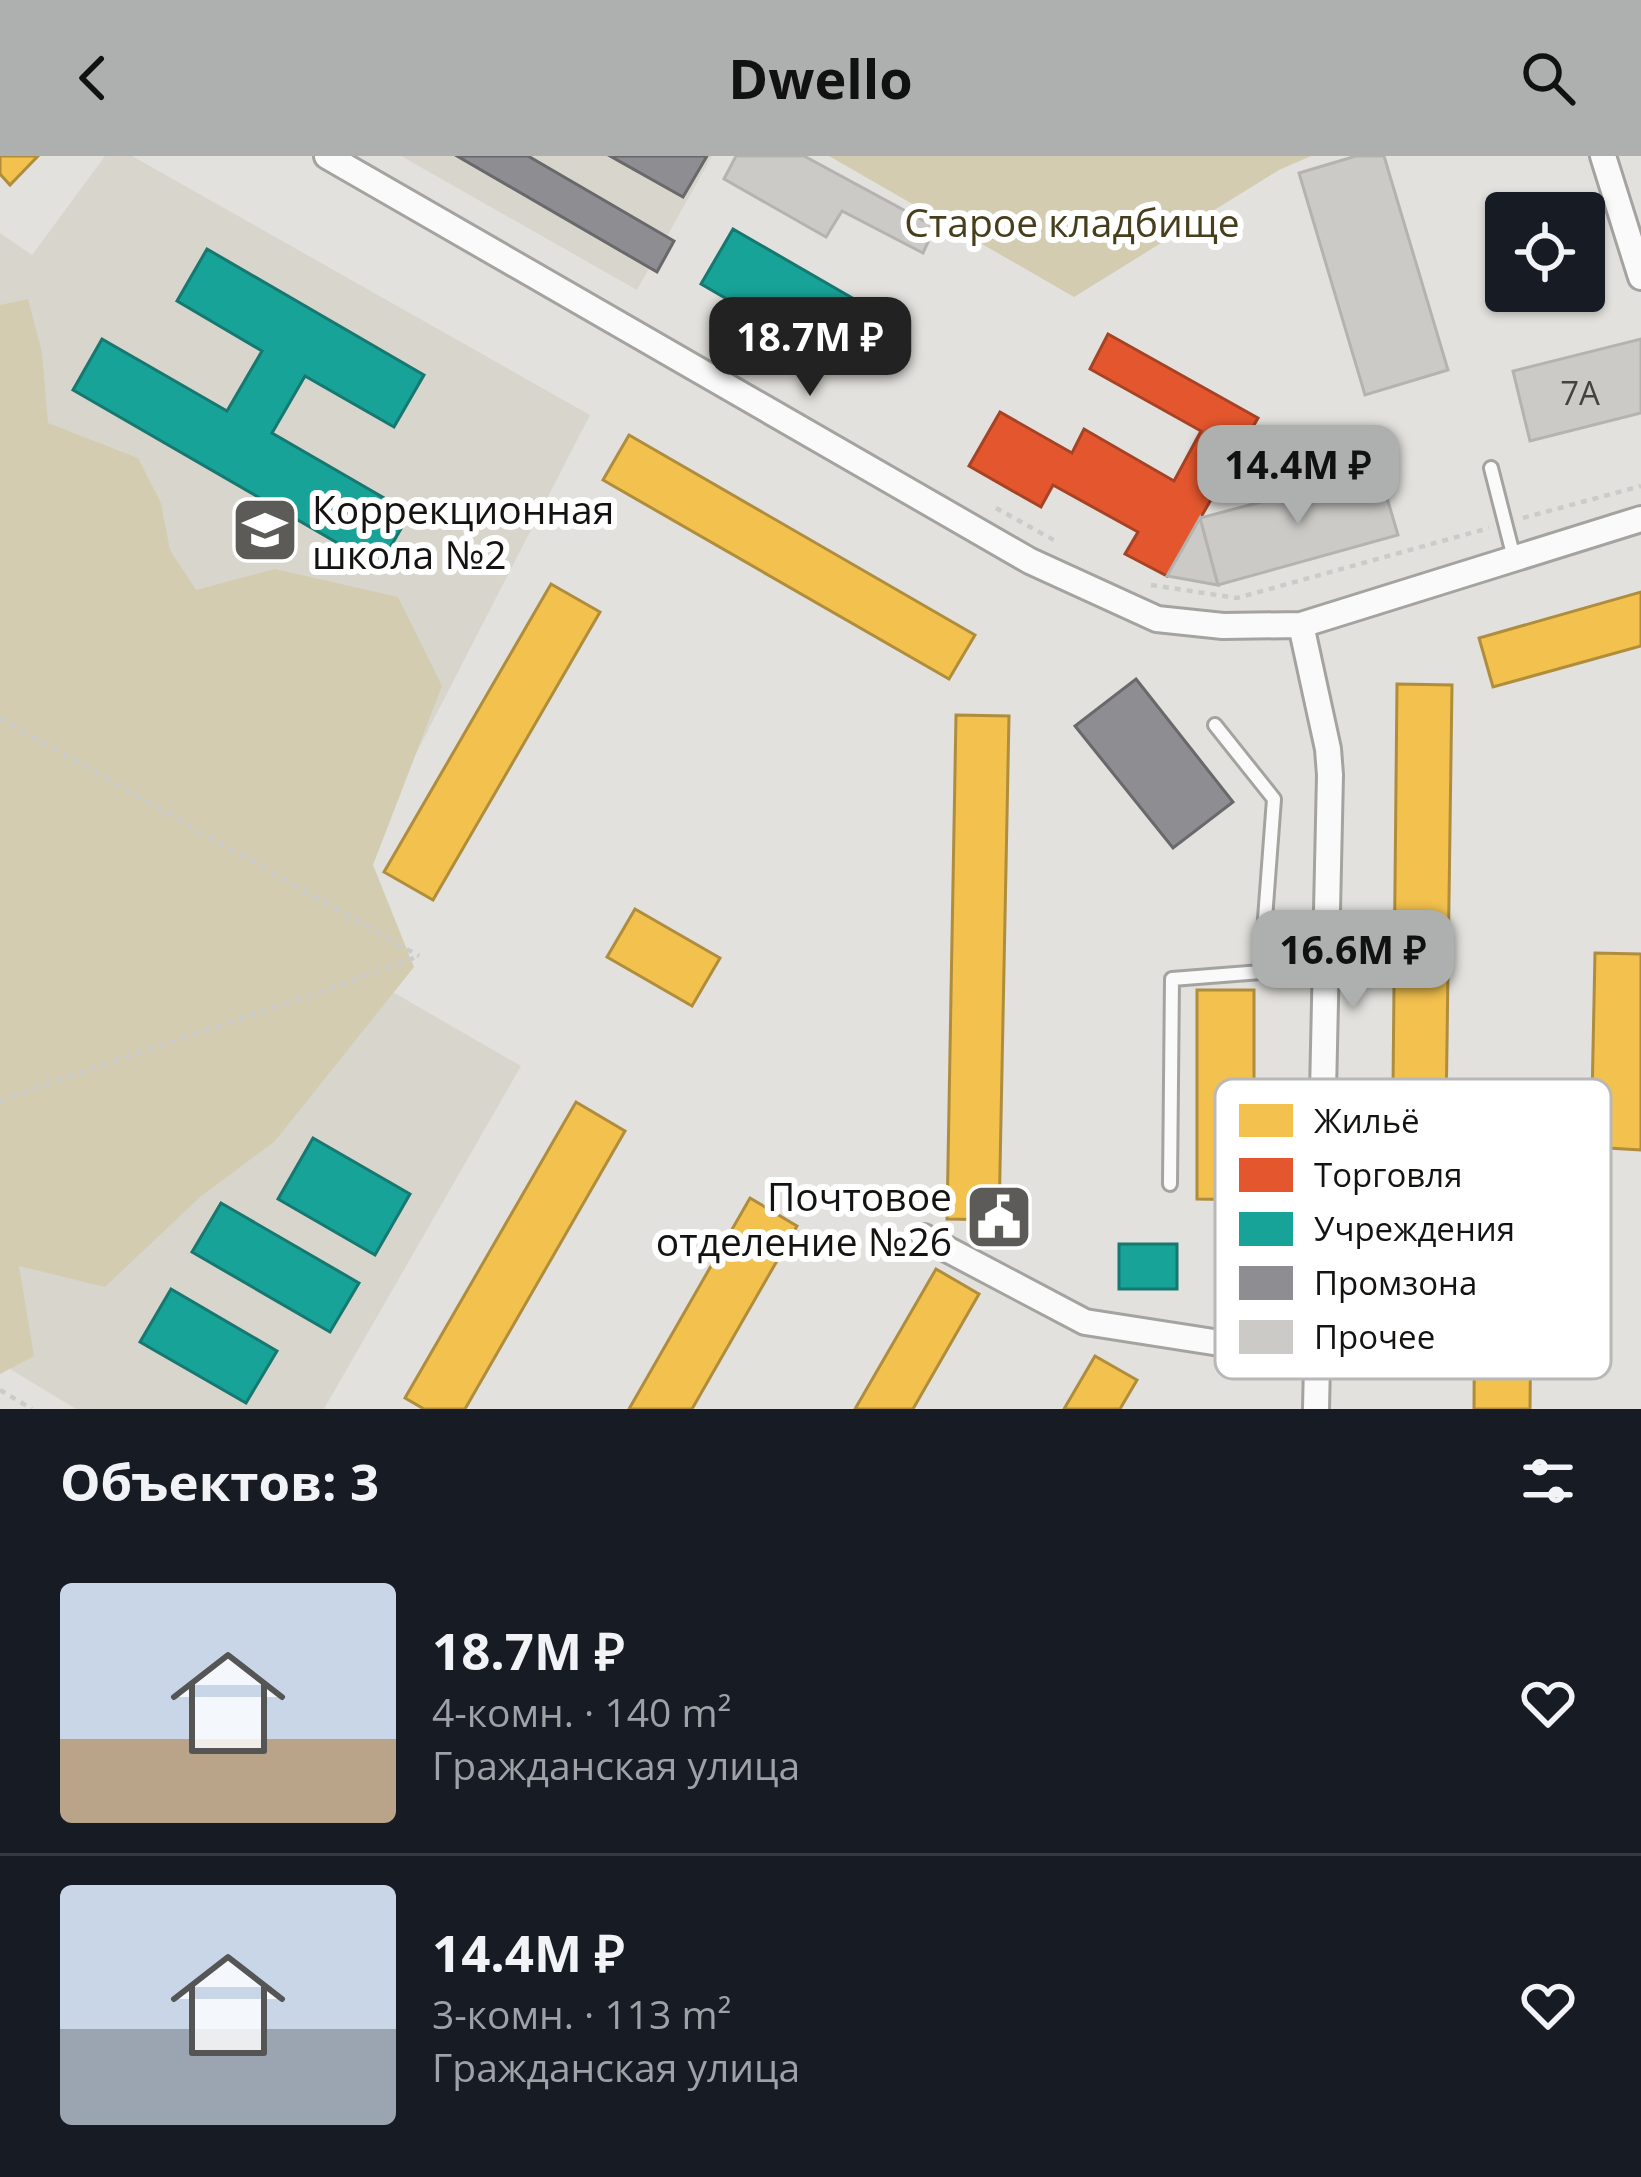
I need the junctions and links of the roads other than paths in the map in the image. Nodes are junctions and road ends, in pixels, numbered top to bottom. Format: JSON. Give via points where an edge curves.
{"nodes":[{"id":1,"x":326,"y":156,"type":"edge"},
{"id":2,"x":1603,"y":156,"type":"edge"},
{"id":3,"x":1641,"y":277,"type":"edge"},
{"id":4,"x":1491,"y":468,"type":"dead end"},
{"id":5,"x":1641,"y":519,"type":"edge"},
{"id":6,"x":1514,"y":558,"type":"junction"},
{"id":7,"x":1301,"y":625,"type":"junction"},
{"id":8,"x":1216,"y":725,"type":"dead end"},
{"id":9,"x":1324,"y":968,"type":"junction"},
{"id":10,"x":1261,"y":972,"type":"junction"},
{"id":11,"x":1322,"y":1079,"type":"edge"},
{"id":12,"x":1170,"y":1184,"type":"dead end"},
{"id":13,"x":924,"y":1237,"type":"dead end"},
{"id":14,"x":1215,"y":1342,"type":"edge"}],
"edges":[{"from":1,"to":7,"type":"street","via":[[1030,561],[1157,619]]},
{"from":2,"to":3,"type":"street"},
{"from":4,"to":6,"type":"lane"},
{"from":5,"to":6,"type":"street"},
{"from":6,"to":7,"type":"street"},
{"from":7,"to":9,"type":"street","via":[[1330,775]]},
{"from":8,"to":10,"type":"lane","via":[[1274,800]]},
{"from":9,"to":10,"type":"lane"},
{"from":9,"to":11,"type":"street"},
{"from":10,"to":12,"type":"lane","via":[[1172,979]]},
{"from":13,"to":14,"type":"street","via":[[1084,1322]]}]}
